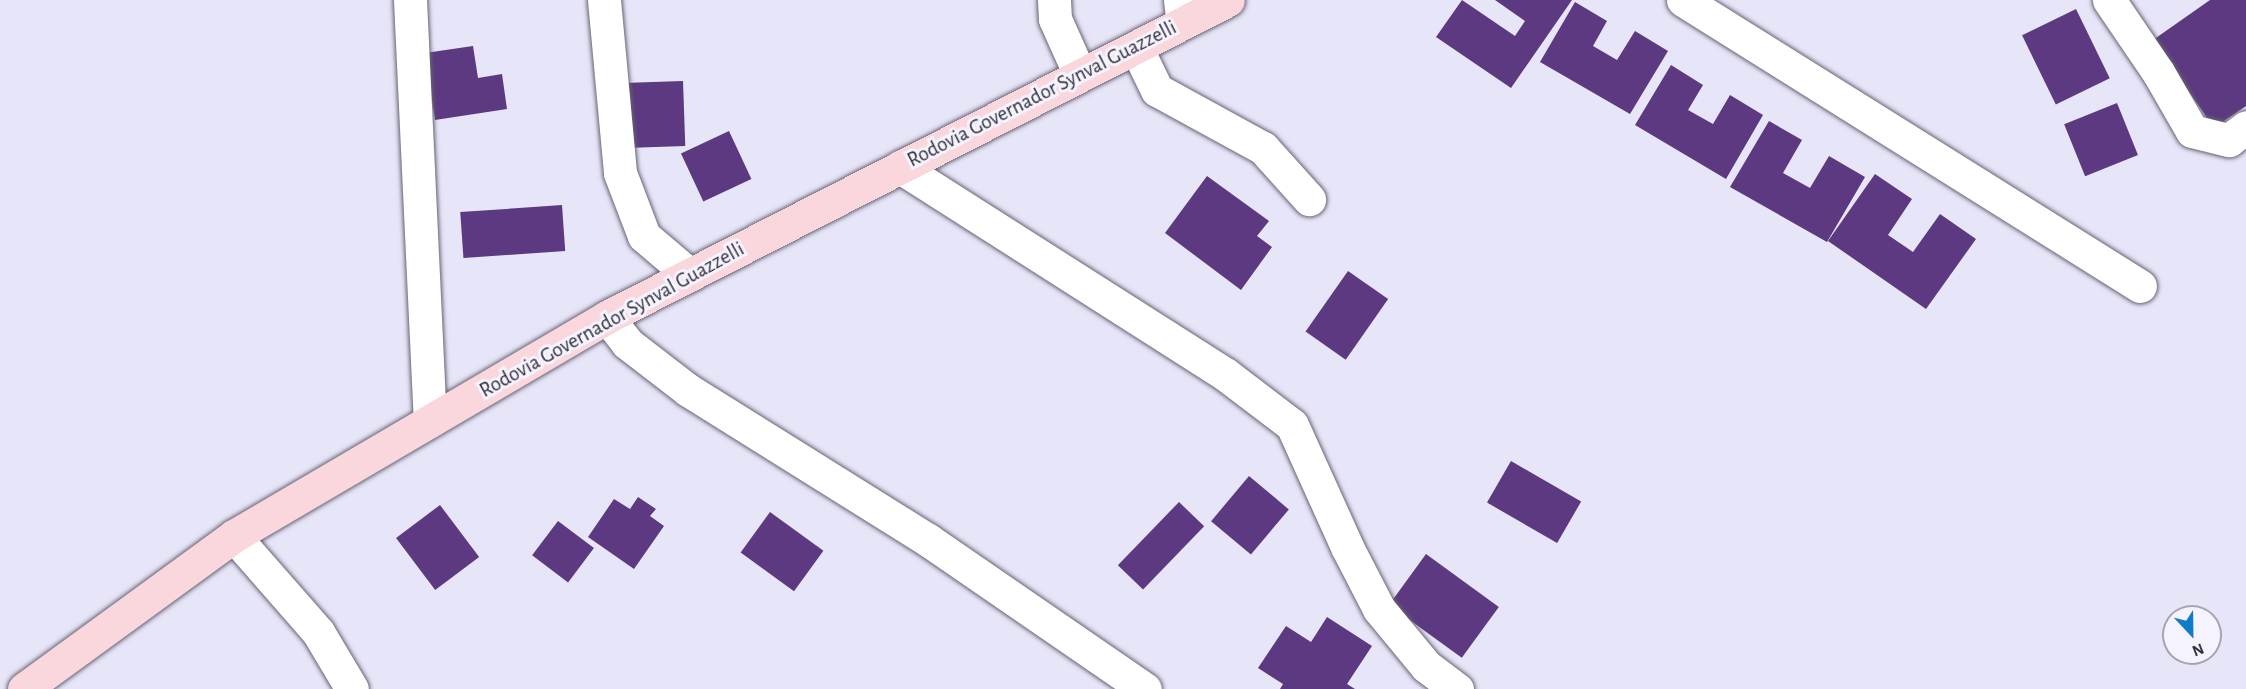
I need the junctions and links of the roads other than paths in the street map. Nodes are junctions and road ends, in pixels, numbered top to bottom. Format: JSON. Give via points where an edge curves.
{"nodes":[{"id":1,"x":410,"y":0,"type":"edge"},
{"id":2,"x":604,"y":0,"type":"edge"},
{"id":3,"x":1054,"y":0,"type":"edge"},
{"id":4,"x":1228,"y":0,"type":"edge"},
{"id":5,"x":1683,"y":0,"type":"edge"},
{"id":6,"x":2112,"y":1,"type":"edge"},
{"id":7,"x":1182,"y":11,"type":"edge"},
{"id":8,"x":1136,"y":47,"type":"junction"},
{"id":9,"x":1080,"y":75,"type":"junction"},
{"id":10,"x":2246,"y":127,"type":"edge"},
{"id":11,"x":900,"y":166,"type":"junction"},
{"id":12,"x":1308,"y":199,"type":"dead end"},
{"id":13,"x":690,"y":275,"type":"junction"},
{"id":14,"x":2140,"y":286,"type":"dead end"},
{"id":15,"x":607,"y":317,"type":"junction"},
{"id":16,"x":430,"y":421,"type":"junction"},
{"id":17,"x":234,"y":536,"type":"junction"},
{"id":18,"x":24,"y":689,"type":"edge"},
{"id":19,"x":352,"y":689,"type":"edge"},
{"id":20,"x":1145,"y":689,"type":"edge"},
{"id":21,"x":1457,"y":689,"type":"edge"}],
"edges":[{"from":1,"to":16,"type":"lane"},
{"from":2,"to":13,"type":"lane","via":[[620,173],[644,236]]},
{"from":3,"to":9,"type":"lane","via":[[1055,19]]},
{"from":4,"to":7,"type":"main road","name":"Rodovia Governador Synval Guazzelli"},
{"from":5,"to":14,"type":"lane"},
{"from":6,"to":10,"type":"lane","via":[[2192,130],[2229,140]]},
{"from":7,"to":8,"type":"main road","name":"Rodovia Governador Synval Guazzelli"},
{"from":8,"to":9,"type":"main road","name":"Rodovia Governador Synval Guazzelli"},
{"from":8,"to":12,"type":"lane","via":[[1157,90],[1263,148]]},
{"from":9,"to":11,"type":"main road","name":"Rodovia Governador Synval Guazzelli"},
{"from":11,"to":13,"type":"main road","name":"Rodovia Governador Synval Guazzelli"},
{"from":11,"to":21,"type":"lane","via":[[1225,374],[1292,425],[1379,609],[1426,666]]},
{"from":13,"to":15,"type":"main road","name":"Rodovia Governador Synval Guazzelli"},
{"from":15,"to":16,"type":"main road","name":"Rodovia Governador Synval Guazzelli"},
{"from":15,"to":20,"type":"lane","via":[[627,343],[688,390],[928,540]]},
{"from":16,"to":17,"type":"main road","name":"Rodovia Governador Synval Guazzelli"},
{"from":17,"to":18,"type":"main road","name":"Rodovia Governador Synval Guazzelli"},
{"from":17,"to":19,"type":"lane","via":[[318,632]]}]}
